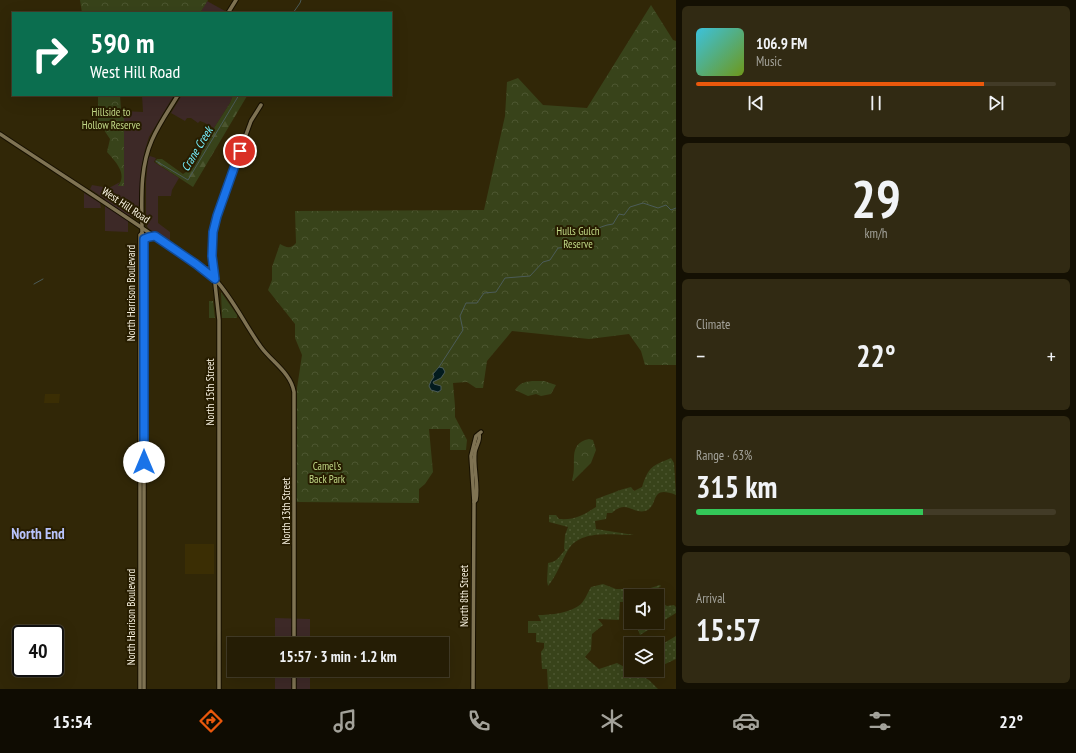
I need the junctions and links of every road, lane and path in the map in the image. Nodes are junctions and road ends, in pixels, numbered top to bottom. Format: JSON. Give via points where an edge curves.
{"nodes":[{"id":1,"x":236,"y":0,"type":"edge"},
{"id":2,"x":229,"y":12,"type":"edge"},
{"id":3,"x":177,"y":96,"type":"edge"},
{"id":4,"x":261,"y":105,"type":"dead end"},
{"id":5,"x":0,"y":134,"type":"edge"},
{"id":6,"x":142,"y":211,"type":"junction"},
{"id":7,"x":133,"y":221,"type":"junction"},
{"id":8,"x":142,"y":226,"type":"junction"},
{"id":9,"x":142,"y":233,"type":"junction"},
{"id":10,"x":155,"y":236,"type":"junction"},
{"id":11,"x":144,"y":239,"type":"junction"},
{"id":12,"x":213,"y":262,"type":"junction"},
{"id":13,"x":204,"y":269,"type":"junction"},
{"id":14,"x":215,"y":279,"type":"junction"},
{"id":15,"x":290,"y":379,"type":"joint"},
{"id":16,"x":480,"y":433,"type":"dead end"},
{"id":17,"x":294,"y":637,"type":"edge"},
{"id":18,"x":294,"y":677,"type":"edge"},
{"id":19,"x":140,"y":689,"type":"edge"},
{"id":20,"x":144,"y":689,"type":"edge"},
{"id":21,"x":219,"y":689,"type":"edge"},
{"id":22,"x":294,"y":689,"type":"edge"},
{"id":23,"x":473,"y":689,"type":"edge"}],
"edges":[{"from":1,"to":2,"type":"street"},
{"from":3,"to":6,"type":"street","via":[[146,154],[142,177]]},
{"from":4,"to":12,"type":"street","name":"North 15th Street","via":[[251,121],[217,216],[213,238]]},
{"from":5,"to":7,"type":"street","name":"West Hill Road"},
{"from":6,"to":7,"type":"street"},
{"from":6,"to":8,"type":"street"},
{"from":7,"to":8,"type":"street","name":"West Hill Road"},
{"from":8,"to":9,"type":"street"},
{"from":8,"to":10,"type":"street","name":"West Hill Road"},
{"from":9,"to":11,"type":"street","name":"North Harrison Boulevard"},
{"from":9,"to":19,"type":"street","name":"North Harrison Boulevard"},
{"from":10,"to":11,"type":"street"},
{"from":10,"to":13,"type":"street","name":"West Hill Road"},
{"from":11,"to":20,"type":"street","name":"North Harrison Boulevard"},
{"from":12,"to":13,"type":"street"},
{"from":12,"to":14,"type":"street","name":"North 15th Street"},
{"from":13,"to":14,"type":"street","name":"West Hill Road"},
{"from":14,"to":15,"type":"street","name":"West Hill Road","via":[[261,347]]},
{"from":14,"to":21,"type":"street","name":"North 15th Street","via":[[219,329]]},
{"from":15,"to":17,"type":"street","name":"North 13th Street","via":[[294,392]]},
{"from":16,"to":23,"type":"street","name":"North 8th Street","via":[[474,453],[477,489],[474,502]]},
{"from":18,"to":22,"type":"street"}]}
